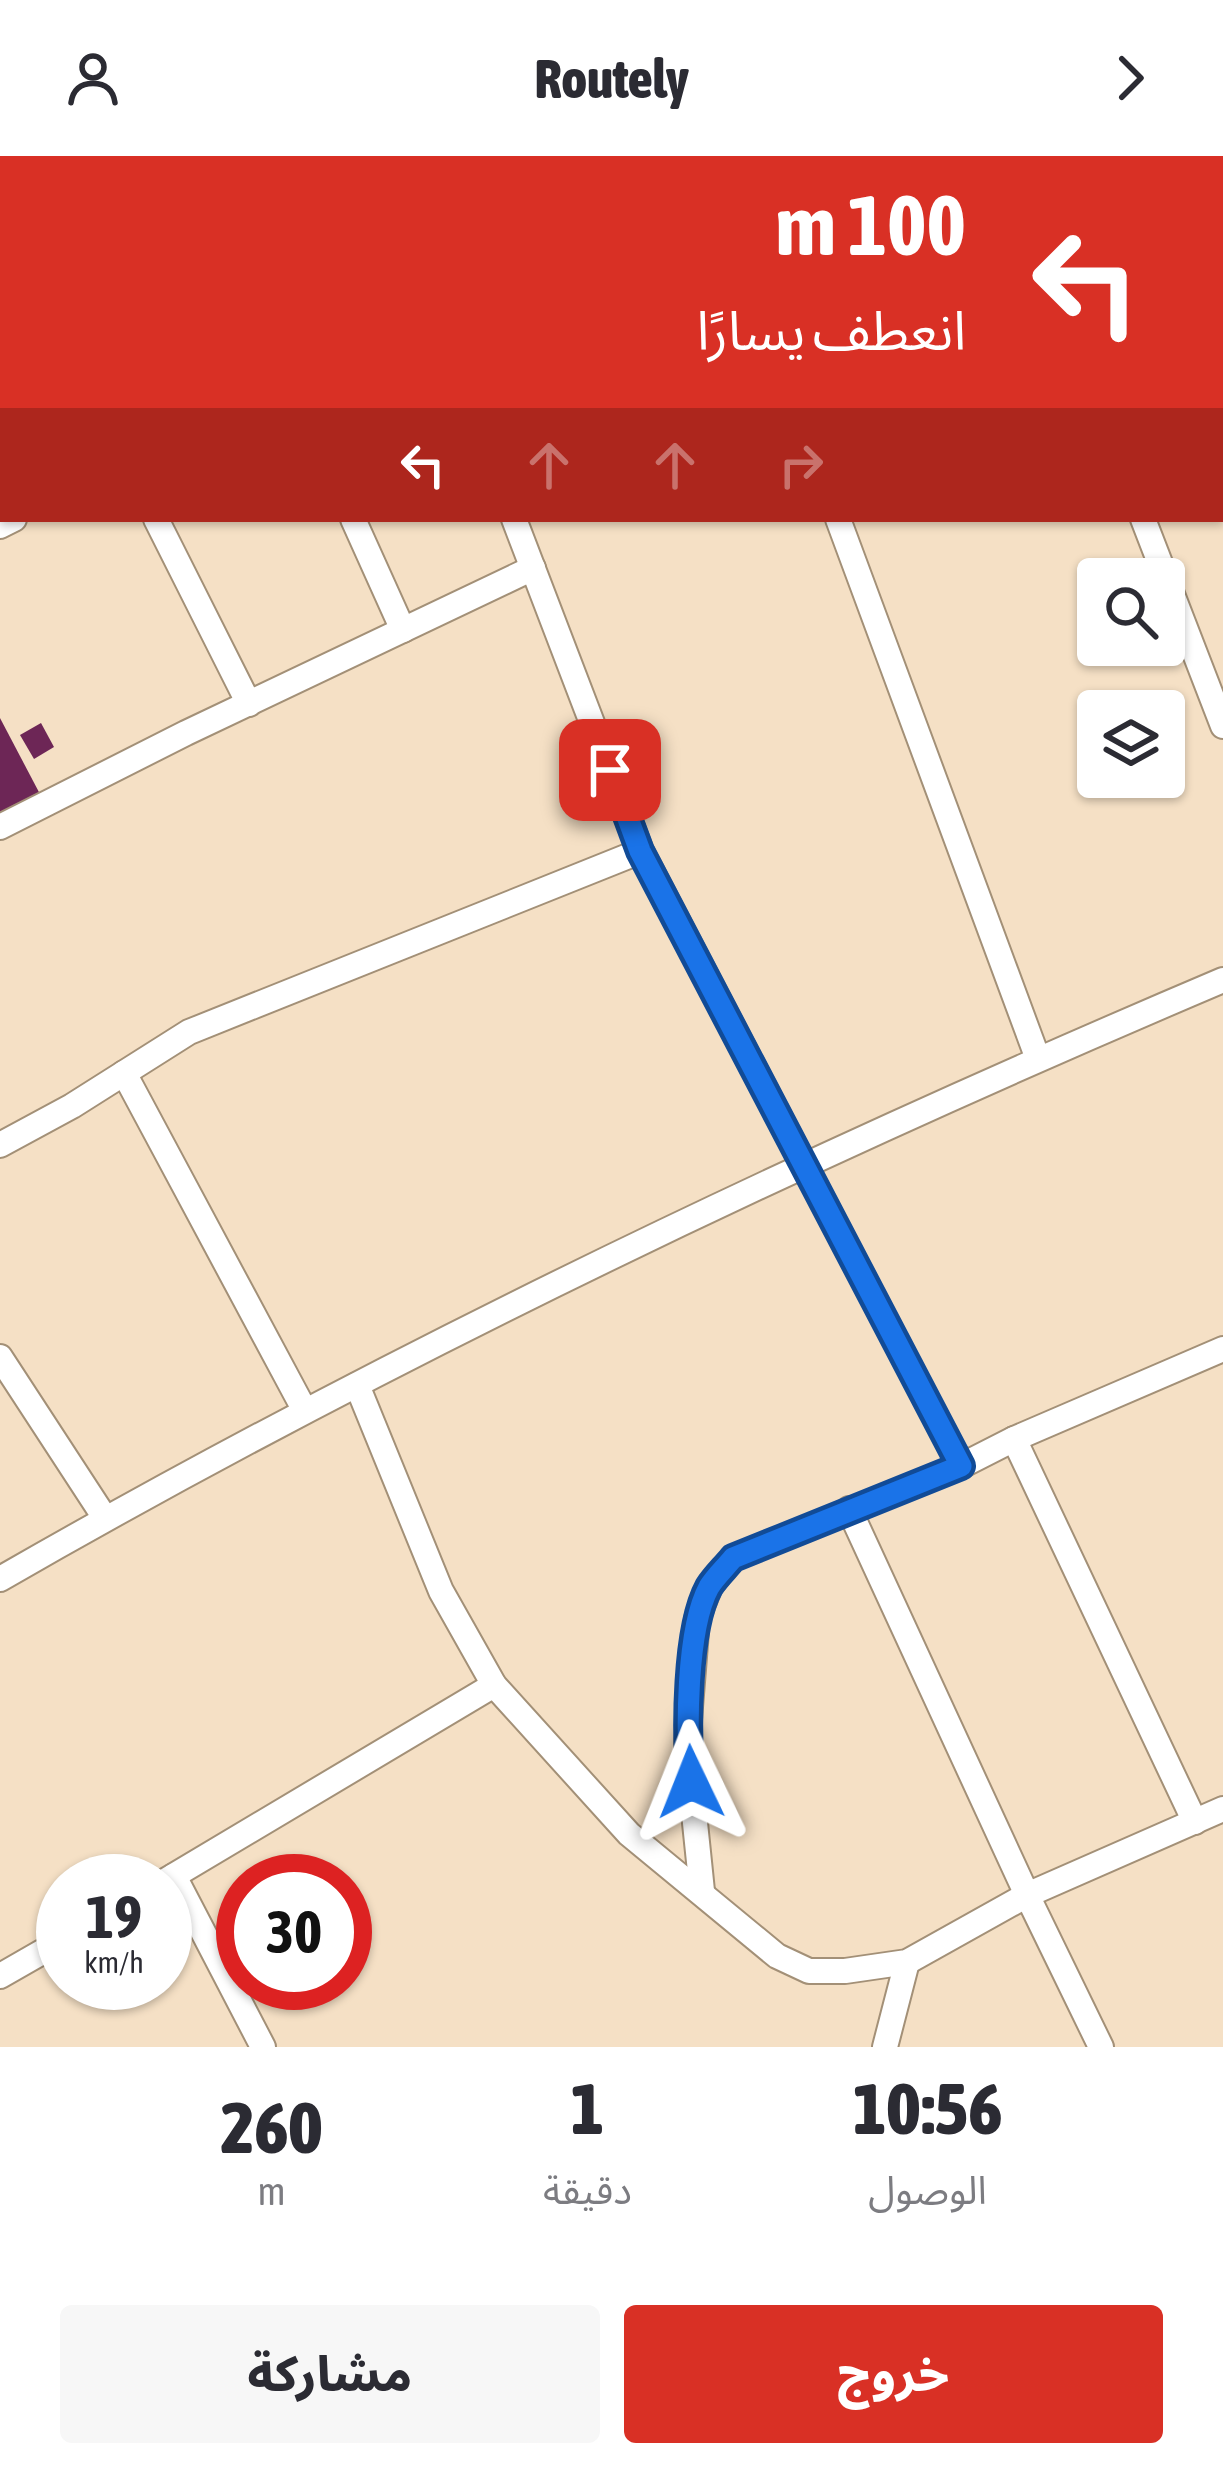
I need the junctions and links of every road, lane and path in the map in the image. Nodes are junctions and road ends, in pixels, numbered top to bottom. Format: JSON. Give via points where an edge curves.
{"nodes":[{"id":1,"x":158,"y":522,"type":"edge"},
{"id":2,"x":354,"y":522,"type":"edge"},
{"id":3,"x":515,"y":522,"type":"edge"},
{"id":4,"x":839,"y":522,"type":"edge"},
{"id":5,"x":1144,"y":522,"type":"edge"},
{"id":6,"x":533,"y":568,"type":"junction"},
{"id":7,"x":403,"y":630,"type":"junction"},
{"id":8,"x":249,"y":704,"type":"junction"},
{"id":9,"x":1223,"y":726,"type":"edge"},
{"id":10,"x":0,"y":827,"type":"edge"},
{"id":11,"x":640,"y":851,"type":"junction"},
{"id":12,"x":1223,"y":980,"type":"edge"},
{"id":13,"x":1038,"y":1058,"type":"junction"},
{"id":14,"x":124,"y":1073,"type":"junction"},
{"id":15,"x":0,"y":1145,"type":"edge"},
{"id":16,"x":803,"y":1166,"type":"junction"},
{"id":17,"x":1223,"y":1349,"type":"edge"},
{"id":18,"x":0,"y":1357,"type":"edge"},
{"id":19,"x":357,"y":1384,"type":"junction"},
{"id":20,"x":305,"y":1412,"type":"junction"},
{"id":21,"x":1014,"y":1439,"type":"junction"},
{"id":22,"x":961,"y":1466,"type":"junction"},
{"id":23,"x":849,"y":1509,"type":"junction"},
{"id":24,"x":105,"y":1519,"type":"junction"},
{"id":25,"x":0,"y":1579,"type":"edge"},
{"id":26,"x":494,"y":1685,"type":"junction"},
{"id":27,"x":1223,"y":1809,"type":"edge"},
{"id":28,"x":1195,"y":1822,"type":"junction"},
{"id":29,"x":192,"y":1864,"type":"edge"},
{"id":30,"x":702,"y":1891,"type":"junction"},
{"id":31,"x":1027,"y":1895,"type":"junction"},
{"id":32,"x":192,"y":1919,"type":"edge"},
{"id":33,"x":36,"y":1955,"type":"edge"},
{"id":34,"x":907,"y":1962,"type":"junction"},
{"id":35,"x":0,"y":1976,"type":"edge"},
{"id":36,"x":263,"y":2047,"type":"edge"},
{"id":37,"x":885,"y":2047,"type":"edge"},
{"id":38,"x":1101,"y":2047,"type":"edge"}],
"edges":[{"from":1,"to":8,"type":"street"},
{"from":2,"to":7,"type":"street"},
{"from":3,"to":6,"type":"street"},
{"from":4,"to":13,"type":"street"},
{"from":5,"to":9,"type":"street"},
{"from":6,"to":7,"type":"street"},
{"from":6,"to":11,"type":"street"},
{"from":7,"to":8,"type":"street"},
{"from":8,"to":10,"type":"street"},
{"from":11,"to":14,"type":"street","via":[[189,1032]]},
{"from":11,"to":16,"type":"street"},
{"from":12,"to":13,"type":"street"},
{"from":13,"to":16,"type":"street"},
{"from":14,"to":15,"type":"street"},
{"from":14,"to":20,"type":"street"},
{"from":16,"to":19,"type":"street"},
{"from":16,"to":22,"type":"street"},
{"from":17,"to":21,"type":"street"},
{"from":18,"to":24,"type":"street"},
{"from":19,"to":20,"type":"street"},
{"from":19,"to":26,"type":"street","via":[[441,1591]]},
{"from":20,"to":24,"type":"street"},
{"from":21,"to":22,"type":"street"},
{"from":21,"to":28,"type":"street"},
{"from":22,"to":23,"type":"street"},
{"from":23,"to":30,"type":"street","via":[[733,1558],[697,1619],[687,1745]]},
{"from":23,"to":31,"type":"street"},
{"from":24,"to":25,"type":"street"},
{"from":26,"to":29,"type":"street"},
{"from":26,"to":30,"type":"street","via":[[629,1834]]},
{"from":27,"to":28,"type":"street"},
{"from":28,"to":31,"type":"street"},
{"from":30,"to":34,"type":"street","via":[[777,1956],[809,1971]]},
{"from":31,"to":34,"type":"street"},
{"from":31,"to":38,"type":"street"},
{"from":32,"to":36,"type":"street"},
{"from":33,"to":35,"type":"street"},
{"from":34,"to":37,"type":"street"}]}
